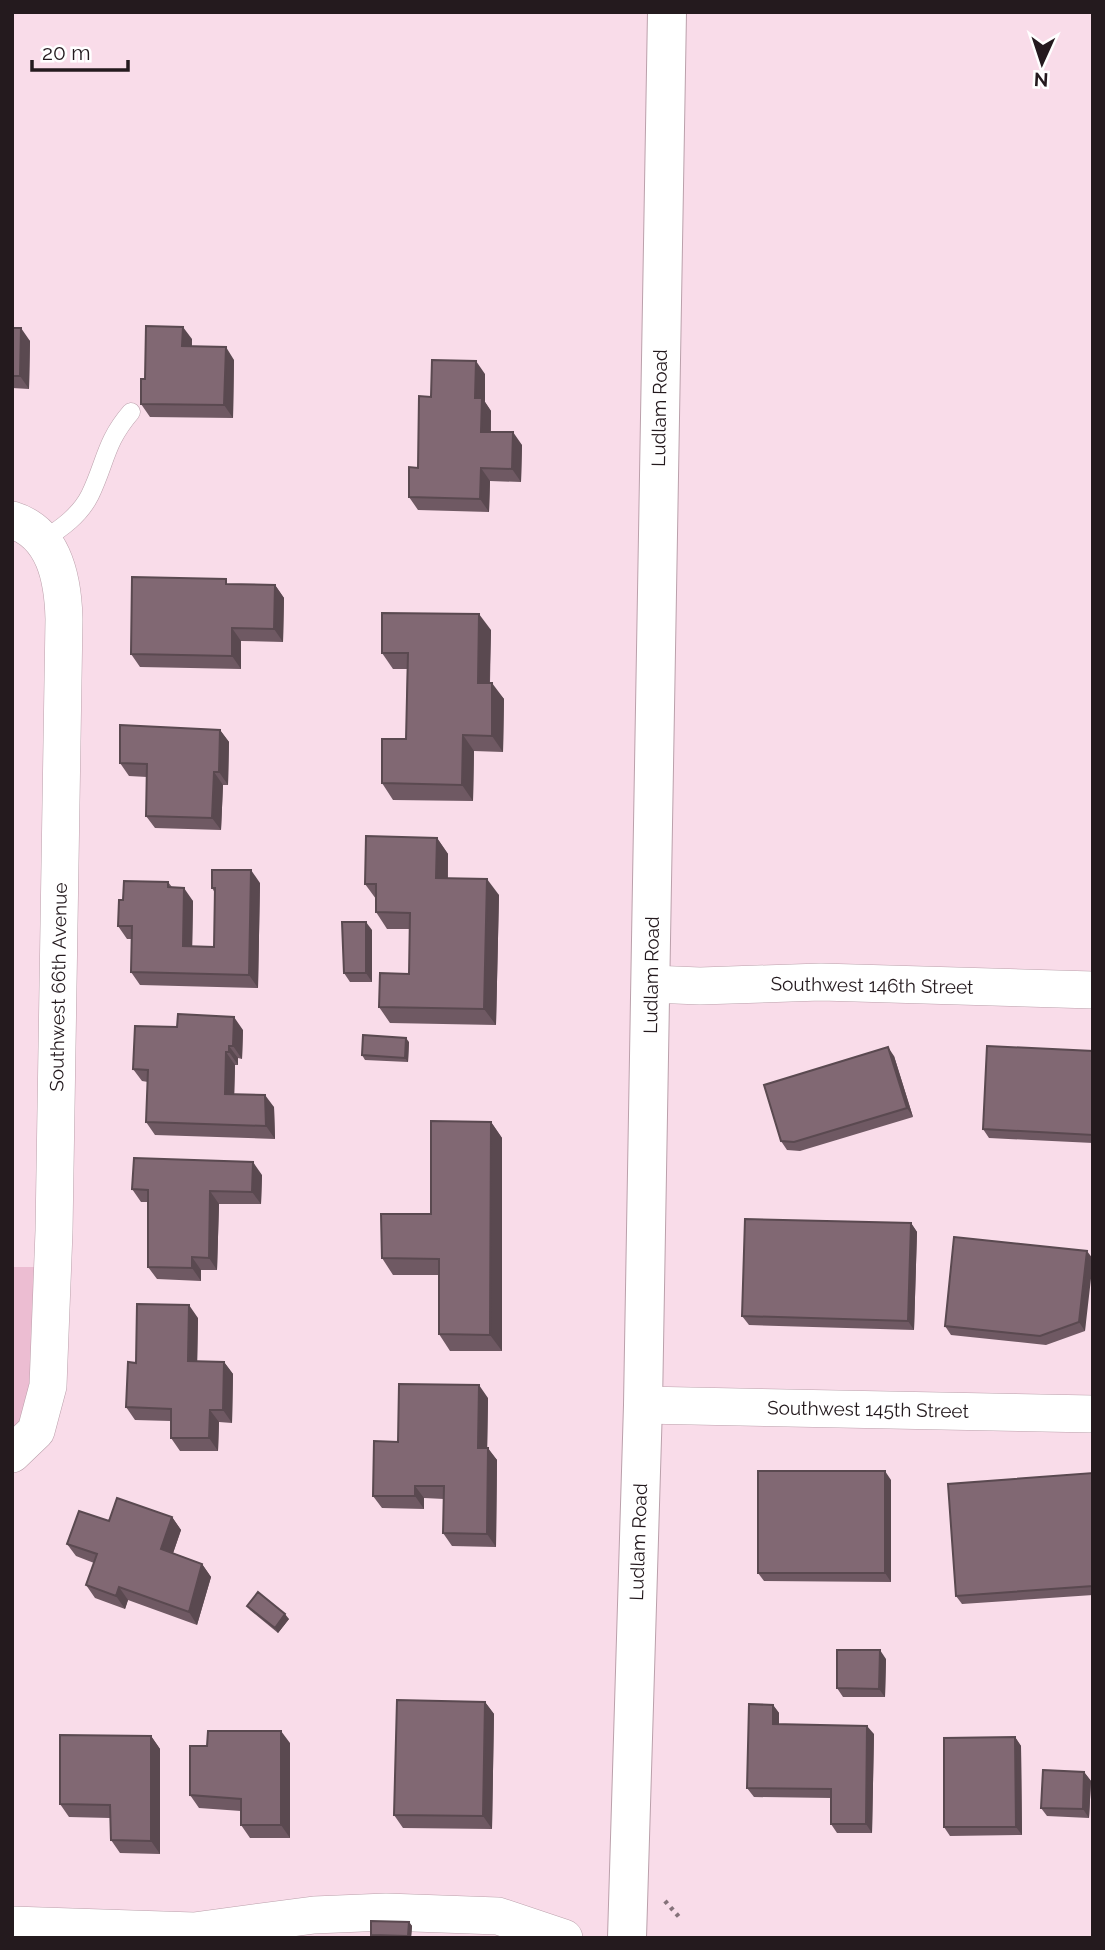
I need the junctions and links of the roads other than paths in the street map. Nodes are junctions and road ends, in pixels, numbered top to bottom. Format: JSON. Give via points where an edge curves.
{"nodes":[{"id":1,"x":667,"y":12,"type":"edge"},
{"id":2,"x":131,"y":412,"type":"dead end"},
{"id":3,"x":28,"y":529,"type":"edge"},
{"id":4,"x":651,"y":984,"type":"junction"},
{"id":5,"x":1093,"y":990,"type":"edge"},
{"id":6,"x":643,"y":1405,"type":"junction"},
{"id":7,"x":1093,"y":1413,"type":"edge"},
{"id":8,"x":15,"y":1452,"type":"edge"},
{"id":9,"x":12,"y":1925,"type":"edge"},
{"id":10,"x":212,"y":1932,"type":"edge"},
{"id":11,"x":544,"y":1936,"type":"edge"},
{"id":12,"x":278,"y":1938,"type":"edge"},
{"id":13,"x":627,"y":1938,"type":"edge"}],
"edges":[{"from":1,"to":4,"type":"street","name":"Ludlam Road"},
{"from":2,"to":3,"type":"lane","via":[[114,432],[82,507],[62,528]]},
{"from":3,"to":8,"type":"street","name":"Southwest 66th Avenue","via":[[60,578],[64,619],[54,1231],[45,1405],[36,1431]]},
{"from":4,"to":5,"type":"street","name":"Southwest 146th Street","via":[[821,982]]},
{"from":4,"to":6,"type":"street","name":"Ludlam Road"},
{"from":6,"to":7,"type":"street","name":"Southwest 145th Street"},
{"from":6,"to":13,"type":"street","name":"Ludlam Road"},
{"from":9,"to":10,"type":"street"},
{"from":10,"to":11,"type":"street","via":[[314,1915],[386,1912],[498,1916]]},
{"from":10,"to":12,"type":"street"}]}
